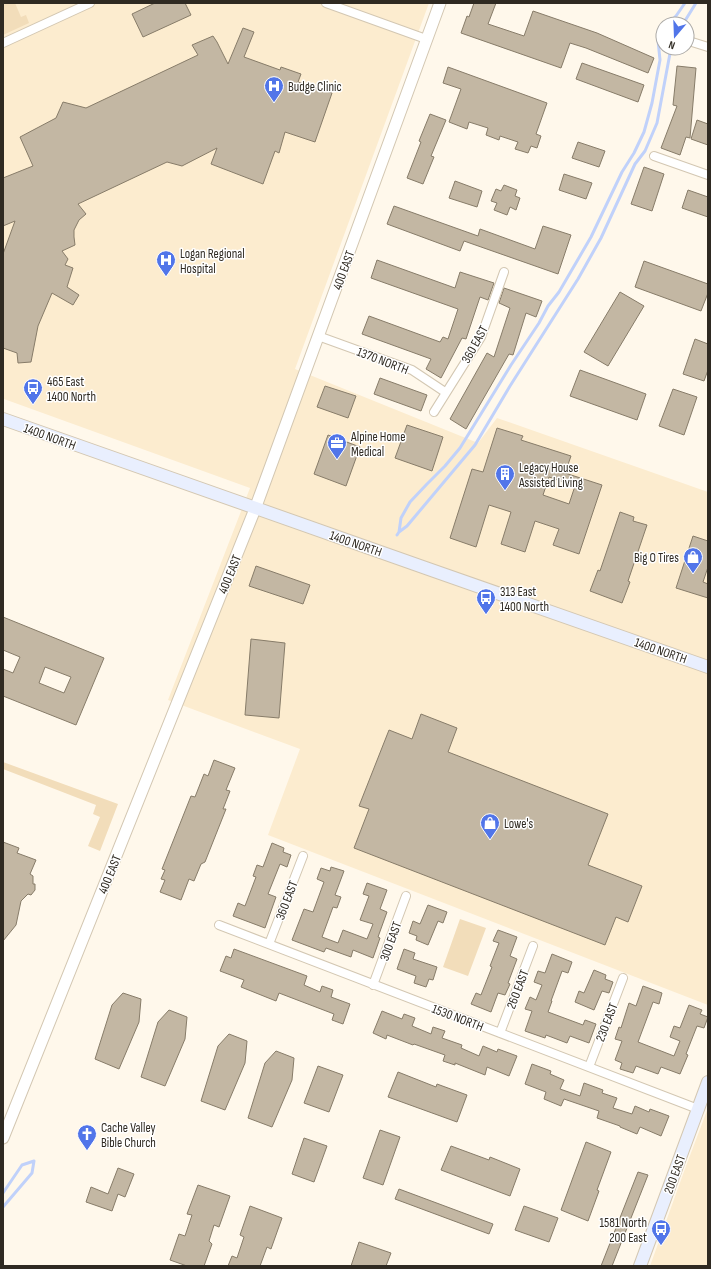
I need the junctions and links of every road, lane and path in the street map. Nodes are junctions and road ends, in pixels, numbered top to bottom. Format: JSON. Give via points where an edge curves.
{"nodes":[{"id":1,"x":90,"y":3,"type":"edge"},
{"id":2,"x":326,"y":3,"type":"edge"},
{"id":3,"x":440,"y":3,"type":"edge"},
{"id":4,"x":426,"y":39,"type":"junction"},
{"id":5,"x":3,"y":43,"type":"edge"},
{"id":6,"x":695,"y":43,"type":"edge"},
{"id":7,"x":708,"y":47,"type":"edge"},
{"id":8,"x":654,"y":156,"type":"dead end"},
{"id":9,"x":708,"y":175,"type":"edge"},
{"id":10,"x":504,"y":272,"type":"dead end"},
{"id":11,"x":318,"y":336,"type":"junction"},
{"id":12,"x":445,"y":392,"type":"junction"},
{"id":13,"x":434,"y":412,"type":"dead end"},
{"id":14,"x":3,"y":419,"type":"edge"},
{"id":15,"x":255,"y":509,"type":"junction"},
{"id":16,"x":708,"y":667,"type":"edge"},
{"id":17,"x":303,"y":856,"type":"dead end"},
{"id":18,"x":406,"y":896,"type":"dead end"},
{"id":19,"x":219,"y":925,"type":"dead end"},
{"id":20,"x":269,"y":944,"type":"junction"},
{"id":21,"x":534,"y":946,"type":"dead end"},
{"id":22,"x":623,"y":978,"type":"dead end"},
{"id":23,"x":373,"y":985,"type":"junction"},
{"id":24,"x":500,"y":1033,"type":"junction"},
{"id":25,"x":589,"y":1067,"type":"junction"},
{"id":26,"x":708,"y":1082,"type":"edge"},
{"id":27,"x":698,"y":1108,"type":"junction"},
{"id":28,"x":3,"y":1138,"type":"edge"},
{"id":29,"x":640,"y":1266,"type":"edge"}],
"edges":[{"from":1,"to":5,"type":"street"},
{"from":2,"to":4,"type":"street"},
{"from":3,"to":4,"type":"street","name":"400 EAST"},
{"from":4,"to":11,"type":"street","name":"400 EAST"},
{"from":6,"to":7,"type":"street"},
{"from":8,"to":9,"type":"street"},
{"from":10,"to":12,"type":"street","name":"360 EAST","via":[[481,337]]},
{"from":11,"to":12,"type":"street","name":"1370 NORTH","via":[[412,370]]},
{"from":11,"to":15,"type":"street","name":"400 EAST"},
{"from":12,"to":13,"type":"street","name":"360 EAST"},
{"from":14,"to":15,"type":"main road","name":"1400 NORTH"},
{"from":15,"to":16,"type":"main road","name":"1400 NORTH"},
{"from":15,"to":28,"type":"street","name":"400 EAST"},
{"from":17,"to":20,"type":"street","name":"360 EAST"},
{"from":18,"to":23,"type":"street","name":"300 EAST"},
{"from":19,"to":20,"type":"street","name":"1530 NORTH"},
{"from":20,"to":23,"type":"street","name":"1530 NORTH"},
{"from":21,"to":24,"type":"street","name":"260 EAST"},
{"from":22,"to":25,"type":"street","name":"230 EAST"},
{"from":23,"to":24,"type":"street","name":"1530 NORTH"},
{"from":24,"to":25,"type":"street","name":"1530 NORTH"},
{"from":25,"to":27,"type":"street","name":"1530 NORTH"},
{"from":26,"to":27,"type":"main road","name":"200 EAST"},
{"from":27,"to":29,"type":"main road","name":"200 EAST"}]}
